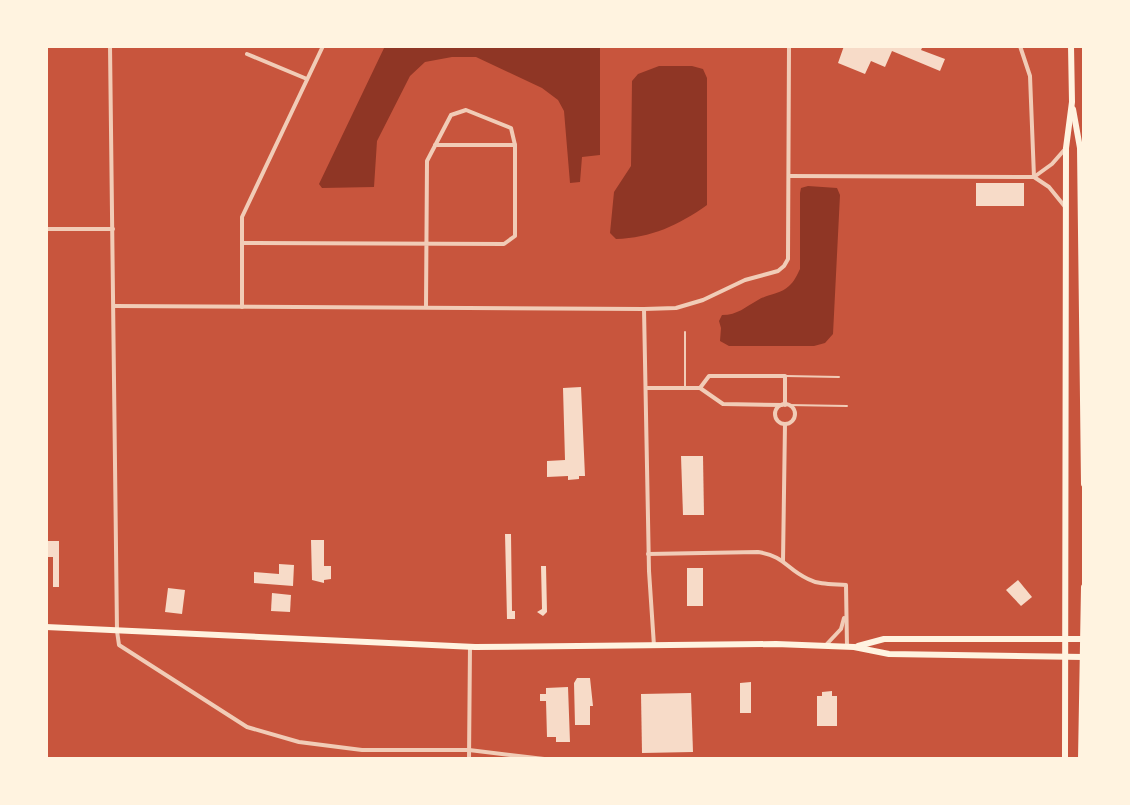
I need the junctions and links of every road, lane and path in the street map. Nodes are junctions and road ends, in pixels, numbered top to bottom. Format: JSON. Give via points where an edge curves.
{"nodes":[{"id":1,"x":110,"y":46,"type":"edge"},
{"id":2,"x":323,"y":46,"type":"edge"},
{"id":3,"x":789,"y":46,"type":"edge"},
{"id":4,"x":1020,"y":46,"type":"edge"},
{"id":5,"x":1071,"y":46,"type":"edge"},
{"id":6,"x":247,"y":54,"type":"dead end"},
{"id":7,"x":307,"y":79,"type":"junction"},
{"id":8,"x":1072,"y":102,"type":"junction"},
{"id":9,"x":435,"y":145,"type":"junction"},
{"id":10,"x":515,"y":145,"type":"junction"},
{"id":11,"x":1066,"y":148,"type":"junction"},
{"id":12,"x":789,"y":176,"type":"junction"},
{"id":13,"x":1034,"y":177,"type":"junction"},
{"id":14,"x":1066,"y":208,"type":"junction"},
{"id":15,"x":46,"y":229,"type":"edge"},
{"id":16,"x":113,"y":229,"type":"junction"},
{"id":17,"x":242,"y":243,"type":"junction"},
{"id":18,"x":427,"y":244,"type":"junction"},
{"id":19,"x":114,"y":306,"type":"junction"},
{"id":20,"x":242,"y":307,"type":"junction"},
{"id":21,"x":426,"y":307,"type":"junction"},
{"id":22,"x":644,"y":309,"type":"junction"},
{"id":23,"x":685,"y":332,"type":"dead end"},
{"id":24,"x":785,"y":376,"type":"junction"},
{"id":25,"x":839,"y":377,"type":"dead end"},
{"id":26,"x":645,"y":388,"type":"junction"},
{"id":27,"x":685,"y":388,"type":"junction"},
{"id":28,"x":700,"y":388,"type":"junction"},
{"id":29,"x":785,"y":405,"type":"junction"},
{"id":30,"x":847,"y":406,"type":"dead end"},
{"id":31,"x":785,"y":424,"type":"junction"},
{"id":32,"x":1084,"y":484,"type":"edge"},
{"id":33,"x":648,"y":554,"type":"junction"},
{"id":34,"x":783,"y":561,"type":"junction"},
{"id":35,"x":1084,"y":587,"type":"edge"},
{"id":36,"x":846,"y":612,"type":"junction"},
{"id":37,"x":46,"y":627,"type":"edge"},
{"id":38,"x":117,"y":631,"type":"junction"},
{"id":39,"x":1066,"y":638,"type":"junction"},
{"id":40,"x":1084,"y":639,"type":"edge"},
{"id":41,"x":470,"y":646,"type":"junction"},
{"id":42,"x":654,"y":646,"type":"junction"},
{"id":43,"x":825,"y":646,"type":"junction"},
{"id":44,"x":850,"y":647,"type":"junction"},
{"id":45,"x":1065,"y":657,"type":"junction"},
{"id":46,"x":1084,"y":657,"type":"edge"},
{"id":47,"x":469,"y":750,"type":"junction"},
{"id":48,"x":469,"y":759,"type":"edge"},
{"id":49,"x":544,"y":759,"type":"edge"},
{"id":50,"x":1065,"y":759,"type":"edge"},
{"id":51,"x":1081,"y":759,"type":"edge"}],
"edges":[{"from":1,"to":16,"type":"street"},
{"from":2,"to":7,"type":"street"},
{"from":3,"to":12,"type":"street"},
{"from":4,"to":13,"type":"street","via":[[1030,76]]},
{"from":5,"to":8,"type":"main road"},
{"from":6,"to":7,"type":"street"},
{"from":7,"to":17,"type":"street","via":[[246,206]]},
{"from":8,"to":11,"type":"main road"},
{"from":8,"to":32,"type":"main road","via":[[1080,148]]},
{"from":9,"to":10,"type":"street"},
{"from":9,"to":10,"type":"street","via":[[451,115],[466,110],[511,128]]},
{"from":9,"to":18,"type":"street","via":[[427,161]]},
{"from":10,"to":18,"type":"street","via":[[515,236],[504,244]]},
{"from":11,"to":13,"type":"street"},
{"from":11,"to":14,"type":"main road"},
{"from":12,"to":13,"type":"street"},
{"from":12,"to":22,"type":"street","via":[[788,252],[782,269],[676,308]]},
{"from":13,"to":14,"type":"street"},
{"from":14,"to":39,"type":"main road"},
{"from":15,"to":16,"type":"street"},
{"from":16,"to":19,"type":"street"},
{"from":17,"to":18,"type":"street"},
{"from":17,"to":20,"type":"street"},
{"from":18,"to":21,"type":"street"},
{"from":19,"to":20,"type":"street"},
{"from":19,"to":38,"type":"street"},
{"from":20,"to":21,"type":"street"},
{"from":21,"to":22,"type":"street"},
{"from":22,"to":26,"type":"street"},
{"from":23,"to":27,"type":"lane"},
{"from":24,"to":25,"type":"lane"},
{"from":24,"to":28,"type":"street","via":[[709,376]]},
{"from":24,"to":29,"type":"street"},
{"from":26,"to":27,"type":"street"},
{"from":26,"to":33,"type":"street"},
{"from":27,"to":28,"type":"street"},
{"from":28,"to":29,"type":"street","via":[[723,404]]},
{"from":29,"to":30,"type":"lane"},
{"from":29,"to":31,"type":"street","via":[[795,415]]},
{"from":29,"to":31,"type":"street","via":[[775,417]]},
{"from":31,"to":34,"type":"street"},
{"from":33,"to":34,"type":"street","via":[[758,552]]},
{"from":33,"to":42,"type":"street"},
{"from":34,"to":36,"type":"street","via":[[806,579],[846,585]]},
{"from":35,"to":40,"type":"main road"},
{"from":36,"to":43,"type":"street","via":[[841,629]]},
{"from":36,"to":44,"type":"street"},
{"from":37,"to":38,"type":"main road"},
{"from":38,"to":41,"type":"main road"},
{"from":38,"to":47,"type":"street","via":[[124,649],[247,727],[299,742],[362,750]]},
{"from":39,"to":40,"type":"main road"},
{"from":39,"to":44,"type":"main road","via":[[884,639]]},
{"from":39,"to":45,"type":"main road"},
{"from":40,"to":46,"type":"main road"},
{"from":41,"to":42,"type":"main road"},
{"from":41,"to":47,"type":"street"},
{"from":42,"to":43,"type":"main road"},
{"from":43,"to":44,"type":"main road"},
{"from":44,"to":45,"type":"main road","via":[[889,654]]},
{"from":45,"to":46,"type":"main road"},
{"from":45,"to":50,"type":"main road"},
{"from":46,"to":51,"type":"main road"},
{"from":47,"to":48,"type":"street"},
{"from":47,"to":49,"type":"street"}]}
